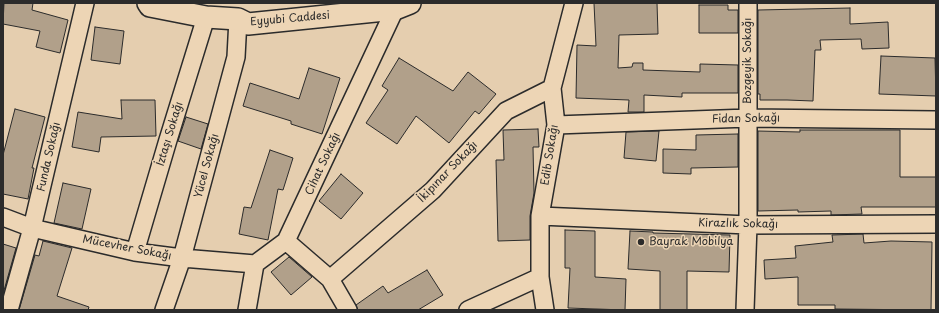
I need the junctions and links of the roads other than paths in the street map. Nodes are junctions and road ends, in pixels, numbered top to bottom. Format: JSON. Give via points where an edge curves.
{"nodes":[{"id":1,"x":85,"y":3,"type":"edge"},
{"id":2,"x":148,"y":3,"type":"edge"},
{"id":3,"x":574,"y":3,"type":"edge"},
{"id":4,"x":748,"y":3,"type":"edge"},
{"id":5,"x":403,"y":6,"type":"edge"},
{"id":6,"x":334,"y":9,"type":"edge"},
{"id":7,"x":206,"y":17,"type":"junction"},
{"id":8,"x":238,"y":20,"type":"junction"},
{"id":9,"x":552,"y":88,"type":"junction"},
{"id":10,"x":748,"y":118,"type":"junction"},
{"id":11,"x":936,"y":120,"type":"edge"},
{"id":12,"x":556,"y":125,"type":"junction"},
{"id":13,"x":540,"y":216,"type":"junction"},
{"id":14,"x":3,"y":217,"type":"edge"},
{"id":15,"x":936,"y":224,"type":"edge"},
{"id":16,"x":748,"y":225,"type":"junction"},
{"id":17,"x":32,"y":228,"type":"junction"},
{"id":18,"x":286,"y":241,"type":"junction"},
{"id":19,"x":135,"y":252,"type":"junction"},
{"id":20,"x":182,"y":258,"type":"junction"},
{"id":21,"x":255,"y":264,"type":"junction"},
{"id":22,"x":540,"y":277,"type":"junction"},
{"id":23,"x":330,"y":279,"type":"junction"},
{"id":24,"x":9,"y":310,"type":"edge"},
{"id":25,"x":164,"y":310,"type":"edge"},
{"id":26,"x":247,"y":310,"type":"edge"},
{"id":27,"x":348,"y":310,"type":"edge"},
{"id":28,"x":468,"y":310,"type":"edge"},
{"id":29,"x":545,"y":310,"type":"edge"},
{"id":30,"x":745,"y":310,"type":"edge"}],
"edges":[{"from":1,"to":17,"type":"street","name":"Funda Sokağı"},
{"from":2,"to":7,"type":"street","name":"Eyyubi Caddesi","via":[[150,6]]},
{"from":3,"to":9,"type":"street","name":"Edib Sokağı"},
{"from":4,"to":10,"type":"street","name":"Bozgeyik Sokağı"},
{"from":5,"to":6,"type":"street","name":"Eyyubi Caddesi"},
{"from":5,"to":18,"type":"street","name":"Cihat Sokağı"},
{"from":6,"to":8,"type":"street","name":"Eyyubi Caddesi","via":[[248,24]]},
{"from":7,"to":8,"type":"street","name":"Eyyubi Caddesi"},
{"from":7,"to":19,"type":"street","name":"İztaşı Sokağı"},
{"from":8,"to":20,"type":"street","name":"Yücel Sokağı","via":[[236,57]]},
{"from":9,"to":12,"type":"street","name":"Edib Sokağı"},
{"from":9,"to":23,"type":"street","name":"İkipınar Sokağı","via":[[506,111],[433,190]]},
{"from":10,"to":11,"type":"street","name":"Fidan Sokağı"},
{"from":10,"to":12,"type":"street","name":"Fidan Sokağı"},
{"from":10,"to":16,"type":"street","name":"Bozgeyik Sokağı"},
{"from":12,"to":13,"type":"street","name":"Edib Sokağı"},
{"from":13,"to":16,"type":"street","name":"Kirazlık Sokağı"},
{"from":13,"to":22,"type":"street","name":"Edib Sokağı"},
{"from":14,"to":17,"type":"street","name":"Mücevher Sokağı"},
{"from":15,"to":16,"type":"street","name":"Kirazlık Sokağı"},
{"from":16,"to":30,"type":"street","name":"Bozgeyik Sokağı"},
{"from":17,"to":19,"type":"street","name":"Mücevher Sokağı"},
{"from":17,"to":24,"type":"street","name":"Funda Sokağı"},
{"from":18,"to":21,"type":"street","name":"Cihat Sokağı"},
{"from":18,"to":23,"type":"street"},
{"from":19,"to":20,"type":"street","name":"Mücevher Sokağı"},
{"from":20,"to":21,"type":"street","name":"Mücevher Sokağı"},
{"from":20,"to":25,"type":"street","name":"Yücel Sokağı"},
{"from":21,"to":26,"type":"street"},
{"from":22,"to":28,"type":"street"},
{"from":22,"to":29,"type":"street","name":"Edib Sokağı"},
{"from":23,"to":27,"type":"street"}]}
